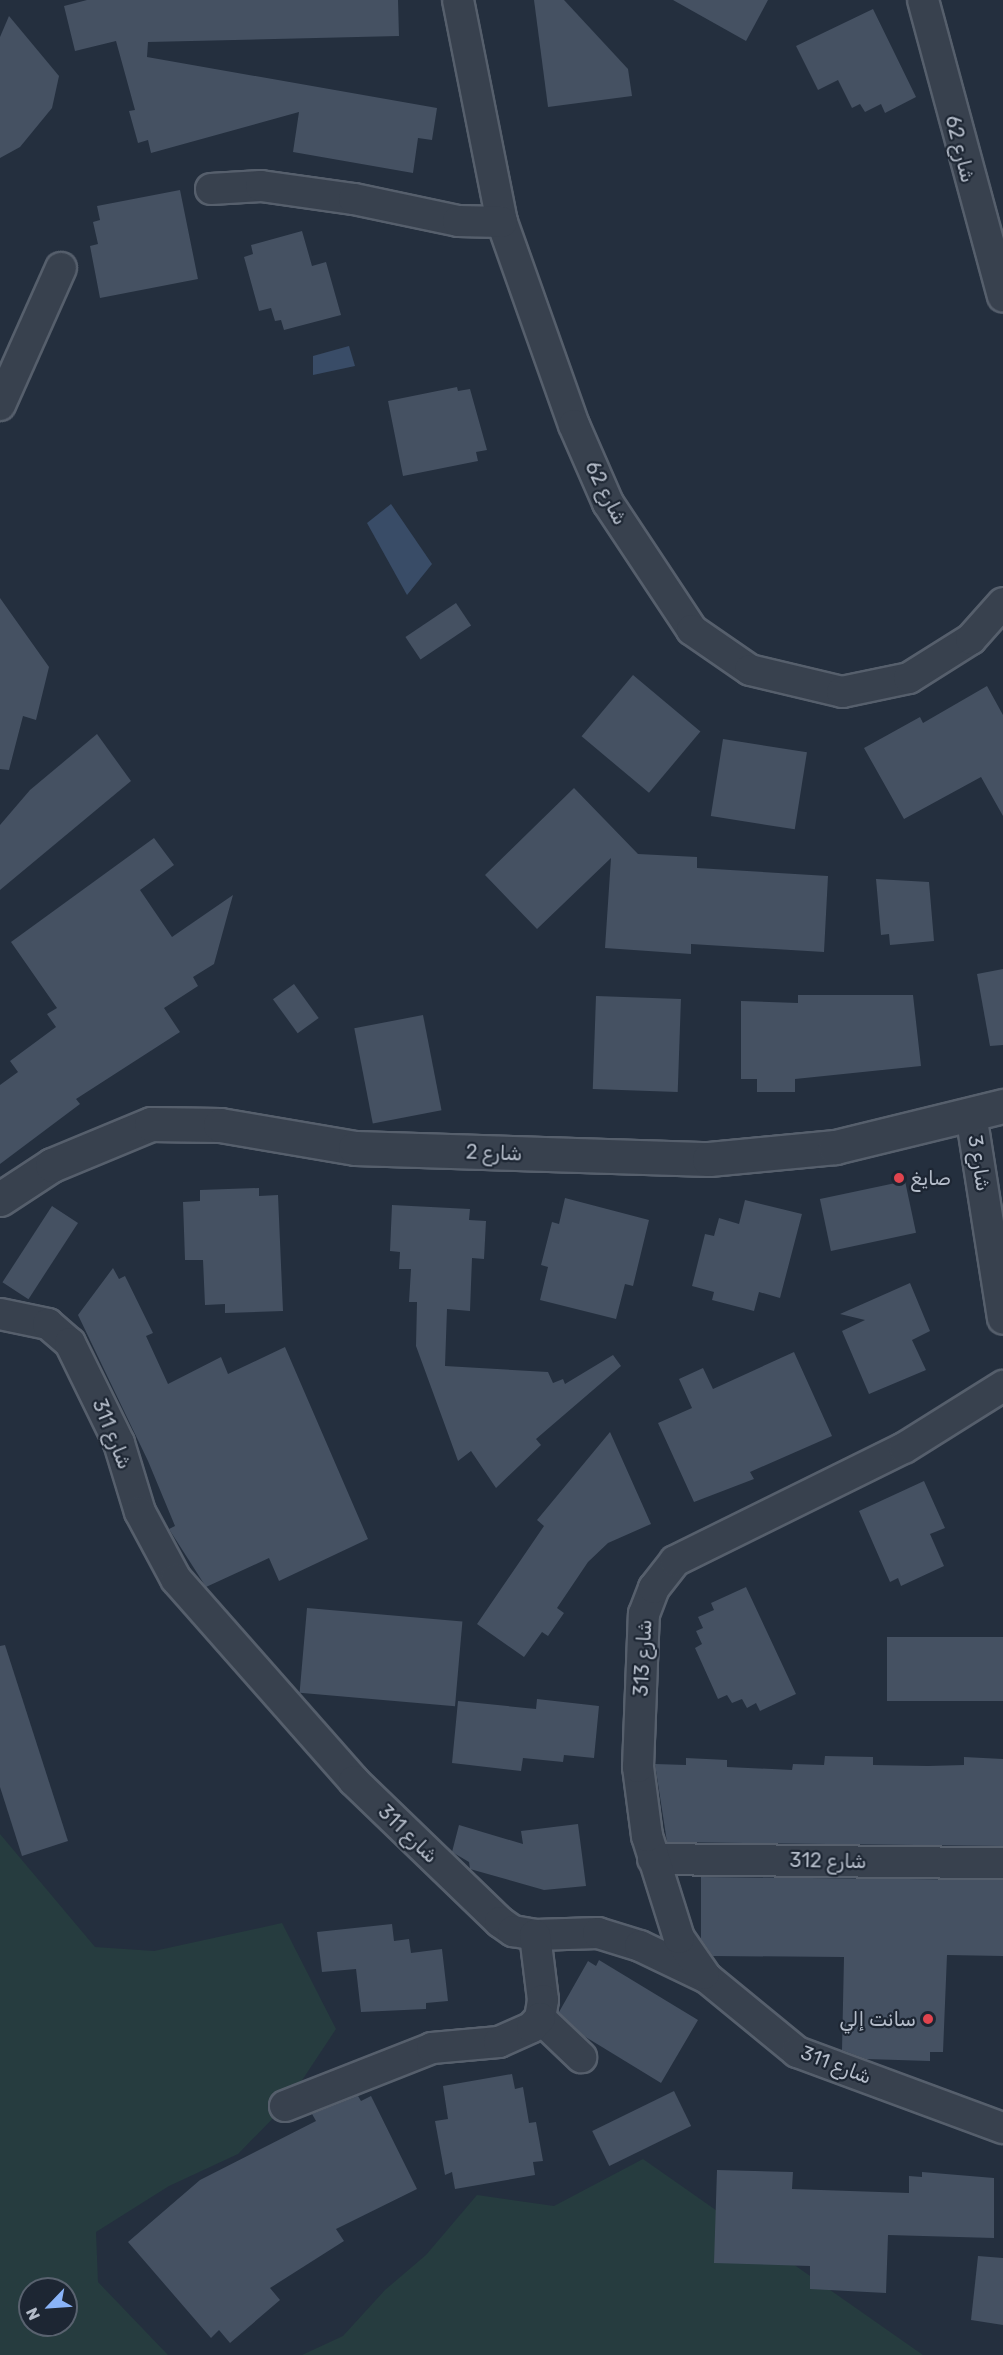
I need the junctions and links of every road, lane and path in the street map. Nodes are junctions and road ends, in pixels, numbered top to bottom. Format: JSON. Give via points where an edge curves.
{"nodes":[{"id":1,"x":458,"y":0,"type":"edge"},
{"id":2,"x":923,"y":0,"type":"edge"},
{"id":3,"x":211,"y":189,"type":"dead end"},
{"id":4,"x":502,"y":222,"type":"junction"},
{"id":5,"x":61,"y":268,"type":"dead end"},
{"id":6,"x":1003,"y":296,"type":"edge"},
{"id":7,"x":0,"y":405,"type":"edge"},
{"id":8,"x":1003,"y":603,"type":"edge"},
{"id":9,"x":1003,"y":1106,"type":"edge"},
{"id":10,"x":971,"y":1114,"type":"junction"},
{"id":11,"x":0,"y":1199,"type":"edge"},
{"id":12,"x":0,"y":1314,"type":"edge"},
{"id":13,"x":1003,"y":1319,"type":"edge"},
{"id":14,"x":1003,"y":1386,"type":"edge"},
{"id":15,"x":652,"y":1859,"type":"junction"},
{"id":16,"x":1003,"y":1863,"type":"edge"},
{"id":17,"x":535,"y":1935,"type":"junction"},
{"id":18,"x":707,"y":1978,"type":"junction"},
{"id":19,"x":540,"y":2018,"type":"junction"},
{"id":20,"x":580,"y":2057,"type":"dead end"},
{"id":21,"x":285,"y":2106,"type":"dead end"},
{"id":22,"x":1003,"y":2128,"type":"edge"}],
"edges":[{"from":1,"to":4,"type":"street","name":"شارع 62"},
{"from":2,"to":6,"type":"street","name":"شارع 62"},
{"from":3,"to":4,"type":"street","via":[[271,187],[458,221]]},
{"from":4,"to":8,"type":"street","name":"شارع 62","via":[[574,425],[608,503],[664,593],[692,630],[716,649],[750,670],[808,687],[843,692],[871,689],[909,678],[971,639]]},
{"from":5,"to":7,"type":"street"},
{"from":9,"to":10,"type":"street","name":"شارع 2"},
{"from":10,"to":11,"type":"street","name":"شارع 2","via":[[835,1147],[709,1159],[355,1148],[220,1125],[151,1124],[52,1165]]},
{"from":10,"to":13,"type":"street","name":"شارع 3"},
{"from":12,"to":17,"type":"street","name":"شارع 311","via":[[48,1324],[70,1342],[119,1443],[140,1512],[176,1579],[239,1655],[354,1781],[485,1909],[513,1931]]},
{"from":14,"to":15,"type":"street","name":"شارع 313","via":[[904,1448],[675,1561],[654,1588],[644,1614],[638,1767]]},
{"from":15,"to":16,"type":"street","name":"شارع 312"},
{"from":15,"to":18,"type":"street","name":"شارع 313","via":[[680,1938]]},
{"from":17,"to":18,"type":"street","name":"شارع 311","via":[[598,1933],[640,1946]]},
{"from":17,"to":19,"type":"street","via":[[543,2000]]},
{"from":18,"to":22,"type":"street","name":"شارع 311","via":[[797,2052]]},
{"from":19,"to":20,"type":"street"},
{"from":19,"to":21,"type":"street","via":[[500,2042],[432,2048]]}]}
